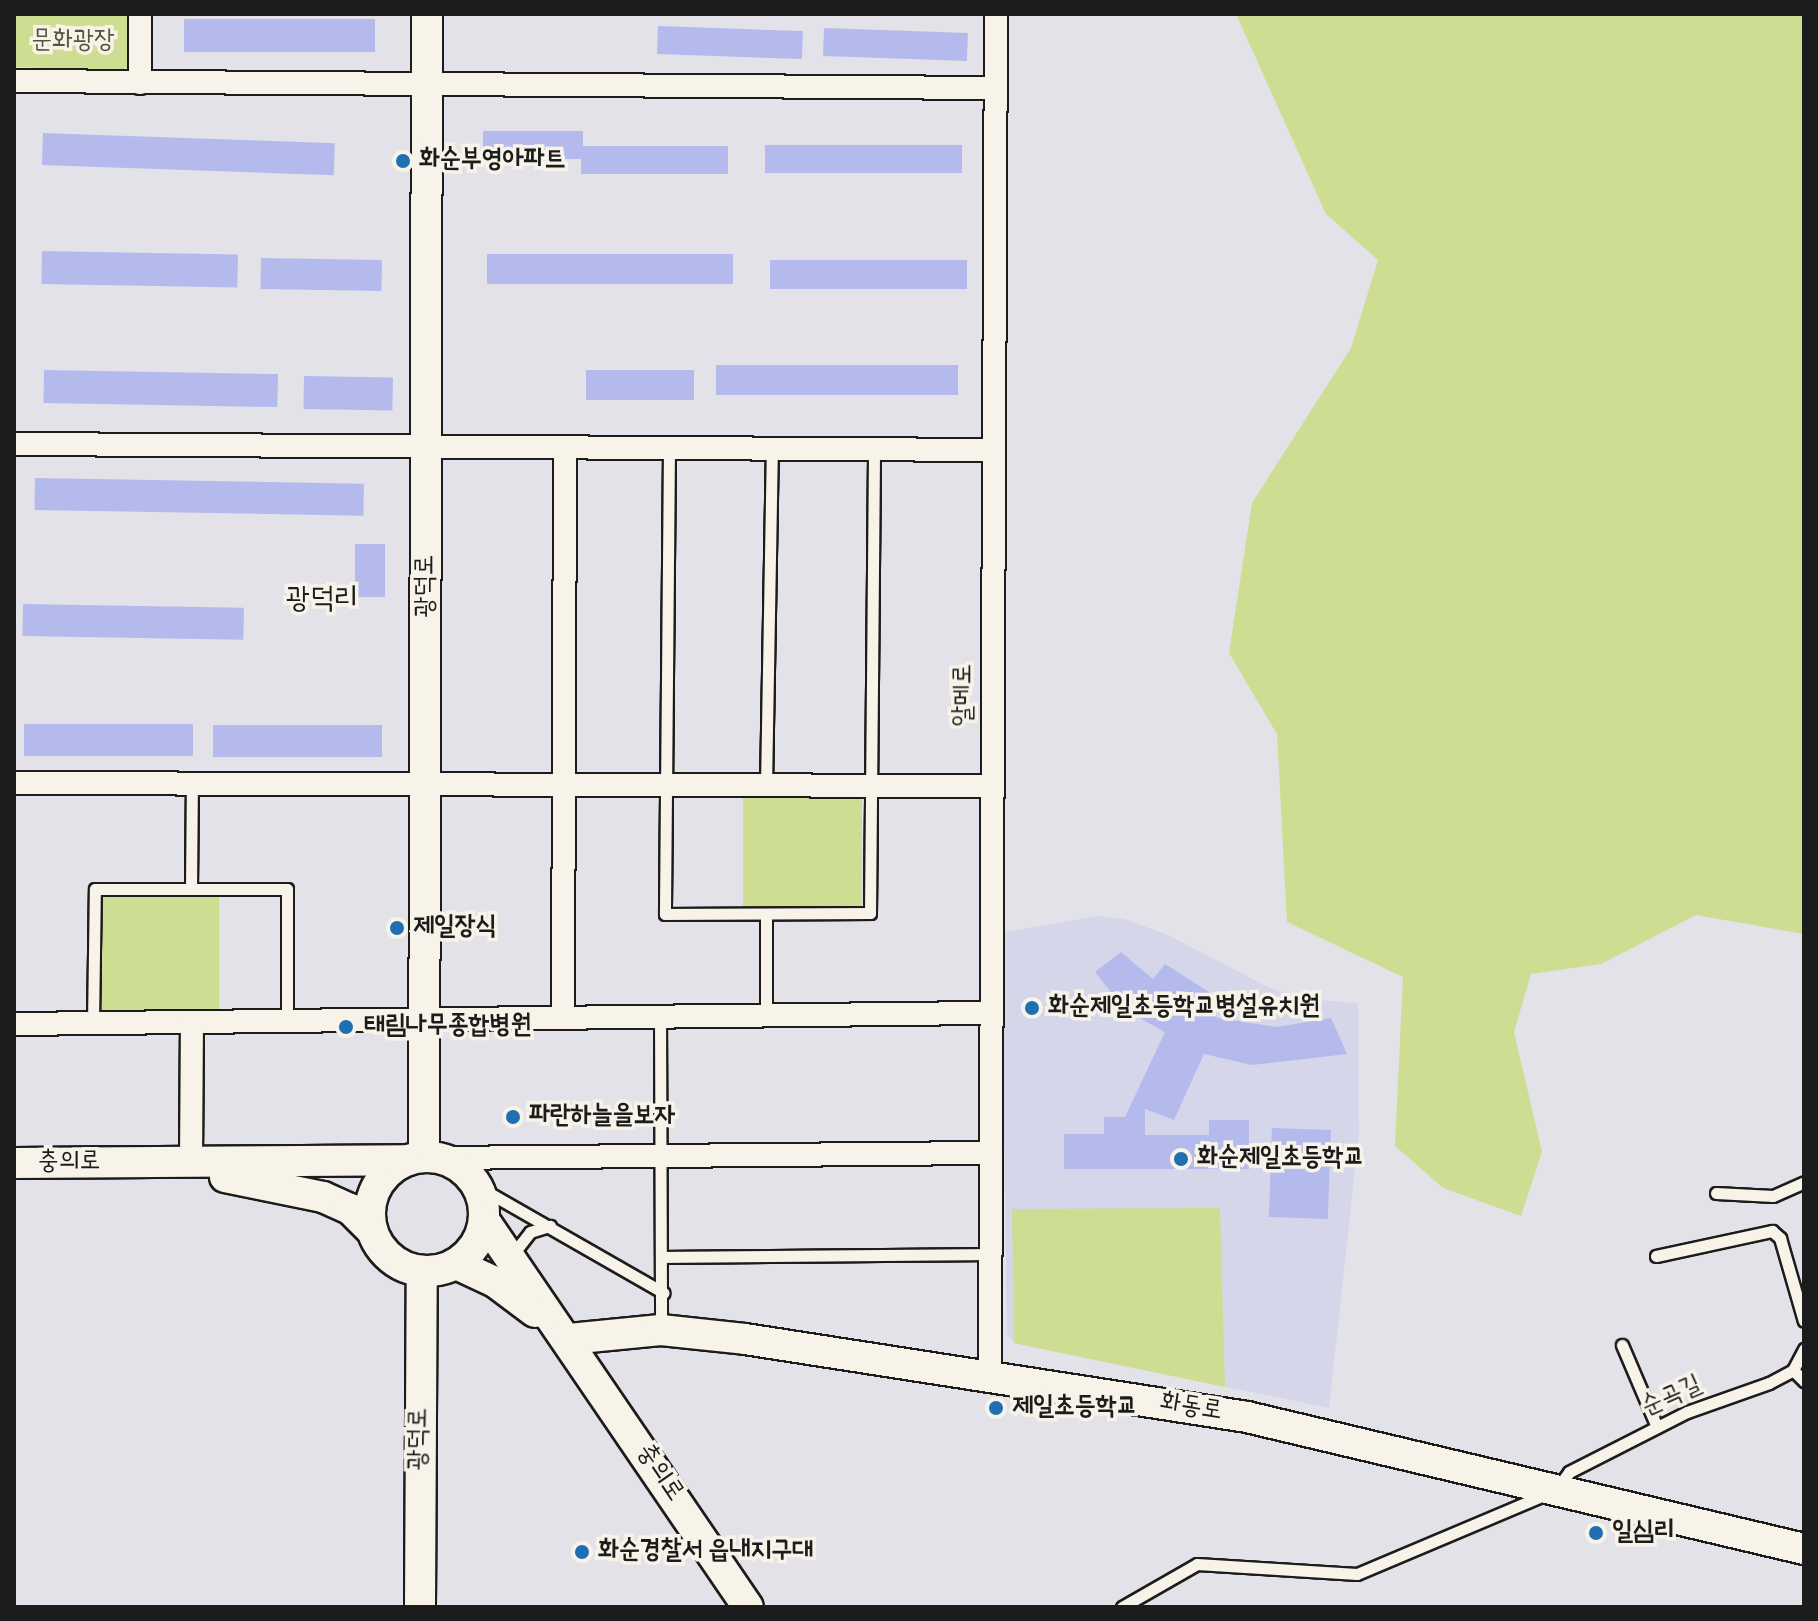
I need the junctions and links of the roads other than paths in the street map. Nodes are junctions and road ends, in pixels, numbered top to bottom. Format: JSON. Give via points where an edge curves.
{"nodes":[{"id":1,"x":140,"y":14,"type":"edge"},
{"id":2,"x":427,"y":14,"type":"edge"},
{"id":3,"x":996,"y":14,"type":"edge"},
{"id":4,"x":14,"y":81,"type":"edge"},
{"id":5,"x":140,"y":83,"type":"junction"},
{"id":6,"x":427,"y":86,"type":"junction"},
{"id":7,"x":996,"y":88,"type":"junction"},
{"id":8,"x":14,"y":444,"type":"edge"},
{"id":9,"x":427,"y":447,"type":"junction"},
{"id":10,"x":565,"y":448,"type":"junction"},
{"id":11,"x":669,"y":449,"type":"junction"},
{"id":12,"x":772,"y":449,"type":"junction"},
{"id":13,"x":874,"y":450,"type":"junction"},
{"id":14,"x":994,"y":450,"type":"junction"},
{"id":15,"x":14,"y":783,"type":"edge"},
{"id":16,"x":192,"y":783,"type":"junction"},
{"id":17,"x":425,"y":784,"type":"junction"},
{"id":18,"x":564,"y":785,"type":"junction"},
{"id":19,"x":666,"y":785,"type":"junction"},
{"id":20,"x":766,"y":786,"type":"junction"},
{"id":21,"x":871,"y":786,"type":"junction"},
{"id":22,"x":993,"y":786,"type":"junction"},
{"id":23,"x":191,"y":889,"type":"junction"},
{"id":24,"x":766,"y":914,"type":"junction"},
{"id":25,"x":991,"y":1013,"type":"junction"},
{"id":26,"x":766,"y":1014,"type":"junction"},
{"id":27,"x":660,"y":1015,"type":"junction"},
{"id":28,"x":563,"y":1018,"type":"junction"},
{"id":29,"x":424,"y":1023,"type":"junction"},
{"id":30,"x":14,"y":1024,"type":"edge"},
{"id":31,"x":93,"y":1024,"type":"junction"},
{"id":32,"x":192,"y":1024,"type":"junction"},
{"id":33,"x":287,"y":1025,"type":"junction"},
{"id":34,"x":991,"y":1153,"type":"junction"},
{"id":35,"x":662,"y":1156,"type":"junction"},
{"id":36,"x":423,"y":1158,"type":"junction"},
{"id":37,"x":191,"y":1162,"type":"junction"},
{"id":38,"x":14,"y":1163,"type":"edge"},
{"id":39,"x":124,"y":1163,"type":"junction"},
{"id":40,"x":1804,"y":1182,"type":"edge"},
{"id":41,"x":477,"y":1186,"type":"junction"},
{"id":42,"x":1716,"y":1193,"type":"dead end"},
{"id":43,"x":484,"y":1220,"type":"junction"},
{"id":44,"x":548,"y":1224,"type":"junction"},
{"id":45,"x":371,"y":1230,"type":"junction"},
{"id":46,"x":990,"y":1254,"type":"junction"},
{"id":47,"x":1656,"y":1256,"type":"dead end"},
{"id":48,"x":663,"y":1257,"type":"junction"},
{"id":49,"x":511,"y":1263,"type":"junction"},
{"id":50,"x":456,"y":1264,"type":"junction"},
{"id":51,"x":422,"y":1272,"type":"junction"},
{"id":52,"x":664,"y":1293,"type":"junction"},
{"id":53,"x":1804,"y":1321,"type":"edge"},
{"id":54,"x":661,"y":1330,"type":"junction"},
{"id":55,"x":569,"y":1339,"type":"junction"},
{"id":56,"x":1622,"y":1345,"type":"dead end"},
{"id":57,"x":1804,"y":1349,"type":"edge"},
{"id":58,"x":1793,"y":1370,"type":"junction"},
{"id":59,"x":990,"y":1375,"type":"junction"},
{"id":60,"x":1804,"y":1381,"type":"edge"},
{"id":61,"x":1657,"y":1427,"type":"junction"},
{"id":62,"x":1556,"y":1490,"type":"junction"},
{"id":63,"x":1804,"y":1549,"type":"edge"},
{"id":64,"x":420,"y":1607,"type":"edge"},
{"id":65,"x":748,"y":1607,"type":"edge"},
{"id":66,"x":1122,"y":1607,"type":"edge"}],
"edges":[{"from":1,"to":5,"type":"street"},
{"from":2,"to":6,"type":"street","name":"광덕로"},
{"from":3,"to":7,"type":"street","name":"알메로"},
{"from":4,"to":5,"type":"street"},
{"from":5,"to":6,"type":"street"},
{"from":6,"to":7,"type":"street"},
{"from":6,"to":9,"type":"street","name":"광덕로"},
{"from":7,"to":14,"type":"street","name":"알메로"},
{"from":8,"to":9,"type":"street"},
{"from":9,"to":10,"type":"street"},
{"from":9,"to":17,"type":"street","name":"광덕로"},
{"from":10,"to":11,"type":"street"},
{"from":10,"to":18,"type":"street"},
{"from":11,"to":12,"type":"street"},
{"from":11,"to":19,"type":"lane"},
{"from":12,"to":13,"type":"street"},
{"from":12,"to":20,"type":"lane"},
{"from":13,"to":14,"type":"street"},
{"from":13,"to":21,"type":"lane"},
{"from":14,"to":22,"type":"street","name":"알메로"},
{"from":15,"to":16,"type":"street"},
{"from":16,"to":17,"type":"street"},
{"from":16,"to":23,"type":"lane"},
{"from":17,"to":18,"type":"street"},
{"from":17,"to":29,"type":"street","name":"광덕로"},
{"from":18,"to":19,"type":"street"},
{"from":18,"to":28,"type":"street"},
{"from":19,"to":20,"type":"street"},
{"from":19,"to":24,"type":"lane","via":[[665,914]]},
{"from":20,"to":21,"type":"street"},
{"from":21,"to":22,"type":"street"},
{"from":21,"to":24,"type":"lane","via":[[870,913]]},
{"from":22,"to":25,"type":"street","name":"알메로"},
{"from":23,"to":31,"type":"lane","via":[[95,889]]},
{"from":23,"to":33,"type":"lane","via":[[287,889]]},
{"from":24,"to":26,"type":"lane"},
{"from":25,"to":26,"type":"street"},
{"from":25,"to":34,"type":"street","name":"알메로"},
{"from":26,"to":27,"type":"street"},
{"from":27,"to":28,"type":"street"},
{"from":27,"to":35,"type":"lane"},
{"from":28,"to":29,"type":"street"},
{"from":29,"to":33,"type":"street"},
{"from":29,"to":36,"type":"street","name":"광덕로"},
{"from":30,"to":31,"type":"street"},
{"from":31,"to":32,"type":"street"},
{"from":32,"to":33,"type":"street"},
{"from":32,"to":37,"type":"street"},
{"from":34,"to":35,"type":"street"},
{"from":34,"to":46,"type":"street","name":"알메로"},
{"from":35,"to":36,"type":"street"},
{"from":35,"to":48,"type":"lane"},
{"from":36,"to":37,"type":"street","name":"충의로"},
{"from":36,"to":41,"type":"street","via":[[466,1173]]},
{"from":36,"to":45,"type":"street","via":[[380,1180],[369,1213]]},
{"from":37,"to":39,"type":"street","name":"충의로"},
{"from":38,"to":39,"type":"street","name":"충의로"},
{"from":39,"to":45,"type":"street","name":"충의로","via":[[291,1188],[350,1209]]},
{"from":40,"to":42,"type":"lane","via":[[1773,1196]]},
{"from":41,"to":43,"type":"street"},
{"from":41,"to":44,"type":"lane"},
{"from":43,"to":49,"type":"street","name":"충의로"},
{"from":43,"to":50,"type":"street","via":[[470,1252]]},
{"from":44,"to":49,"type":"lane","via":[[520,1240]]},
{"from":44,"to":52,"type":"lane"},
{"from":45,"to":51,"type":"street","via":[[390,1259]]},
{"from":46,"to":48,"type":"lane"},
{"from":46,"to":59,"type":"street","name":"알메로"},
{"from":47,"to":53,"type":"lane","via":[[1772,1231],[1780,1238]]},
{"from":48,"to":52,"type":"lane"},
{"from":49,"to":55,"type":"street","name":"충의로"},
{"from":50,"to":51,"type":"street"},
{"from":50,"to":55,"type":"street","name":"충의로","via":[[495,1282]]},
{"from":51,"to":64,"type":"street","name":"광덕로"},
{"from":52,"to":54,"type":"lane"},
{"from":54,"to":55,"type":"street","name":"화동로"},
{"from":54,"to":59,"type":"street","name":"화동로"},
{"from":55,"to":65,"type":"street","name":"충의로"},
{"from":56,"to":61,"type":"lane"},
{"from":57,"to":58,"type":"lane"},
{"from":58,"to":60,"type":"lane"},
{"from":58,"to":61,"type":"lane","name":"순곡길"},
{"from":59,"to":62,"type":"street","name":"화동로","via":[[1247,1417]]},
{"from":61,"to":62,"type":"lane","name":"순곡길","via":[[1569,1472]]},
{"from":62,"to":63,"type":"street","name":"화동로"},
{"from":62,"to":66,"type":"lane","name":"순곡길","via":[[1357,1574],[1197,1564]]}]}
